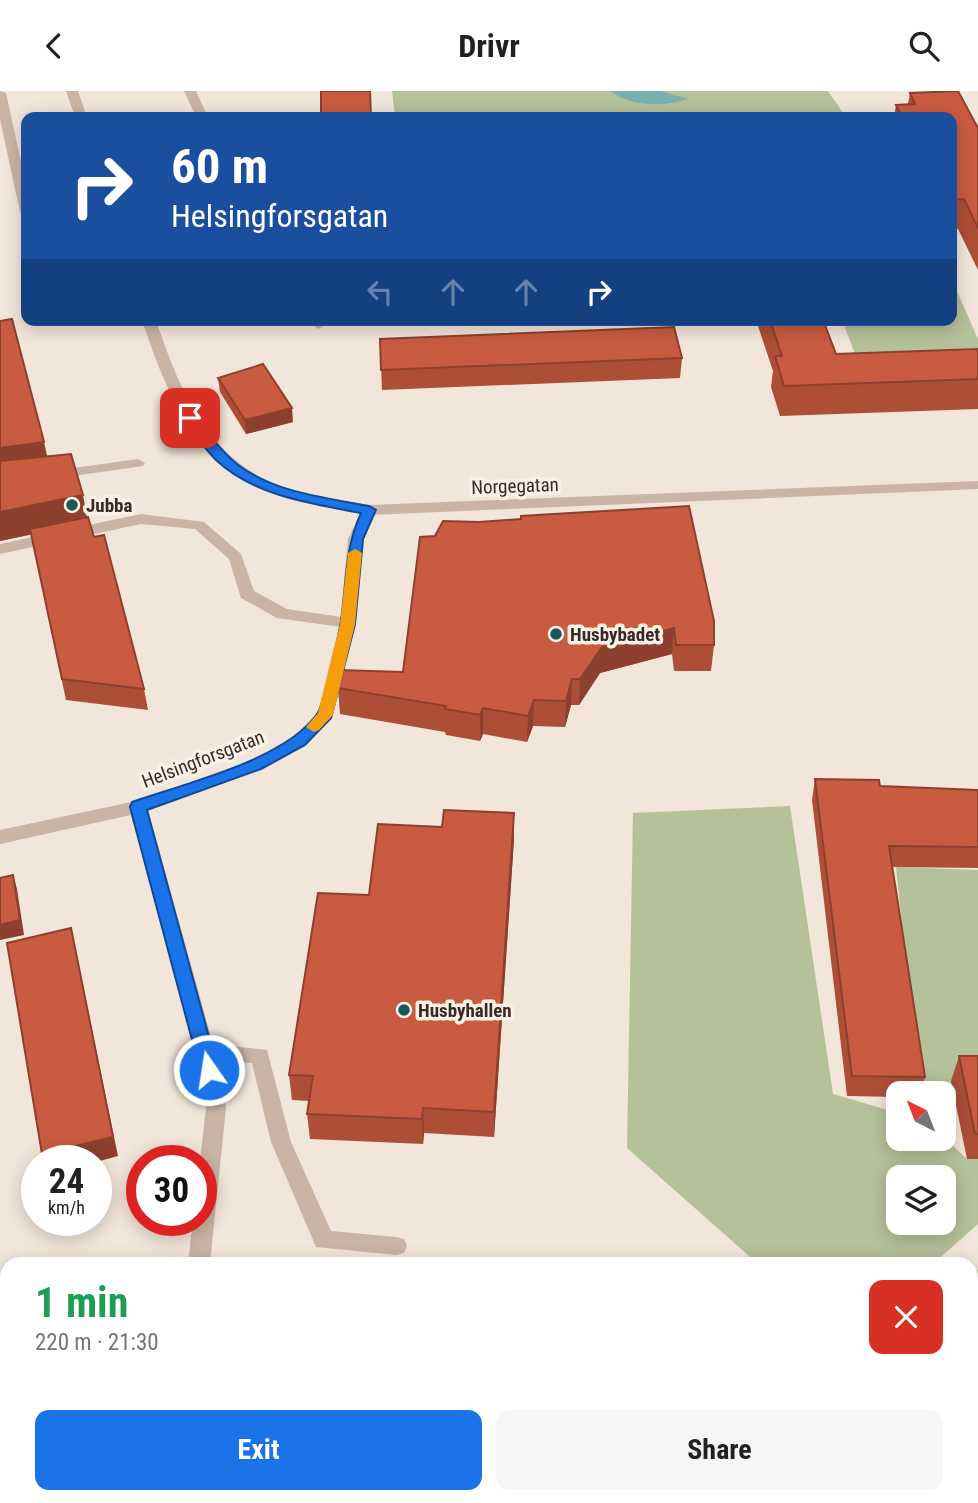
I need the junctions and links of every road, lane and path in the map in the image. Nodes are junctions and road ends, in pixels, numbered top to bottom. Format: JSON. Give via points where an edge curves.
{"nodes":[{"id":1,"x":72,"y":91,"type":"edge"},
{"id":2,"x":190,"y":91,"type":"edge"},
{"id":3,"x":0,"y":93,"type":"edge"},
{"id":4,"x":79,"y":112,"type":"edge"},
{"id":5,"x":200,"y":112,"type":"edge"},
{"id":6,"x":21,"y":189,"type":"edge"},
{"id":7,"x":151,"y":326,"type":"edge"},
{"id":8,"x":138,"y":463,"type":"dead end"},
{"id":9,"x":41,"y":477,"type":"edge"},
{"id":10,"x":978,"y":485,"type":"edge"},
{"id":11,"x":369,"y":510,"type":"junction"},
{"id":12,"x":0,"y":549,"type":"edge"},
{"id":13,"x":348,"y":624,"type":"junction"},
{"id":14,"x":138,"y":807,"type":"junction"},
{"id":15,"x":0,"y":837,"type":"edge"},
{"id":16,"x":205,"y":1051,"type":"junction"},
{"id":17,"x":396,"y":1245,"type":"dead end"},
{"id":18,"x":200,"y":1257,"type":"edge"}],
"edges":[{"from":1,"to":4,"type":"street"},
{"from":2,"to":5,"type":"street"},
{"from":3,"to":6,"type":"street"},
{"from":7,"to":11,"type":"street","name":"Norgegatan","via":[[167,377],[190,418],[221,457],[274,488]]},
{"from":8,"to":9,"type":"street"},
{"from":10,"to":11,"type":"street","name":"Norgegatan"},
{"from":11,"to":13,"type":"street","name":"Helsingforsgatan","via":[[356,539]]},
{"from":12,"to":13,"type":"street","via":[[141,519],[199,525],[236,557],[247,594],[283,614]]},
{"from":13,"to":14,"type":"street","name":"Helsingforsgatan","via":[[326,715],[299,741],[256,765]]},
{"from":14,"to":15,"type":"street","name":"Helsingforsgatan"},
{"from":14,"to":16,"type":"street"},
{"from":16,"to":17,"type":"street","via":[[260,1056],[281,1142],[324,1240]]},
{"from":16,"to":18,"type":"street","via":[[216,1108]]}]}
